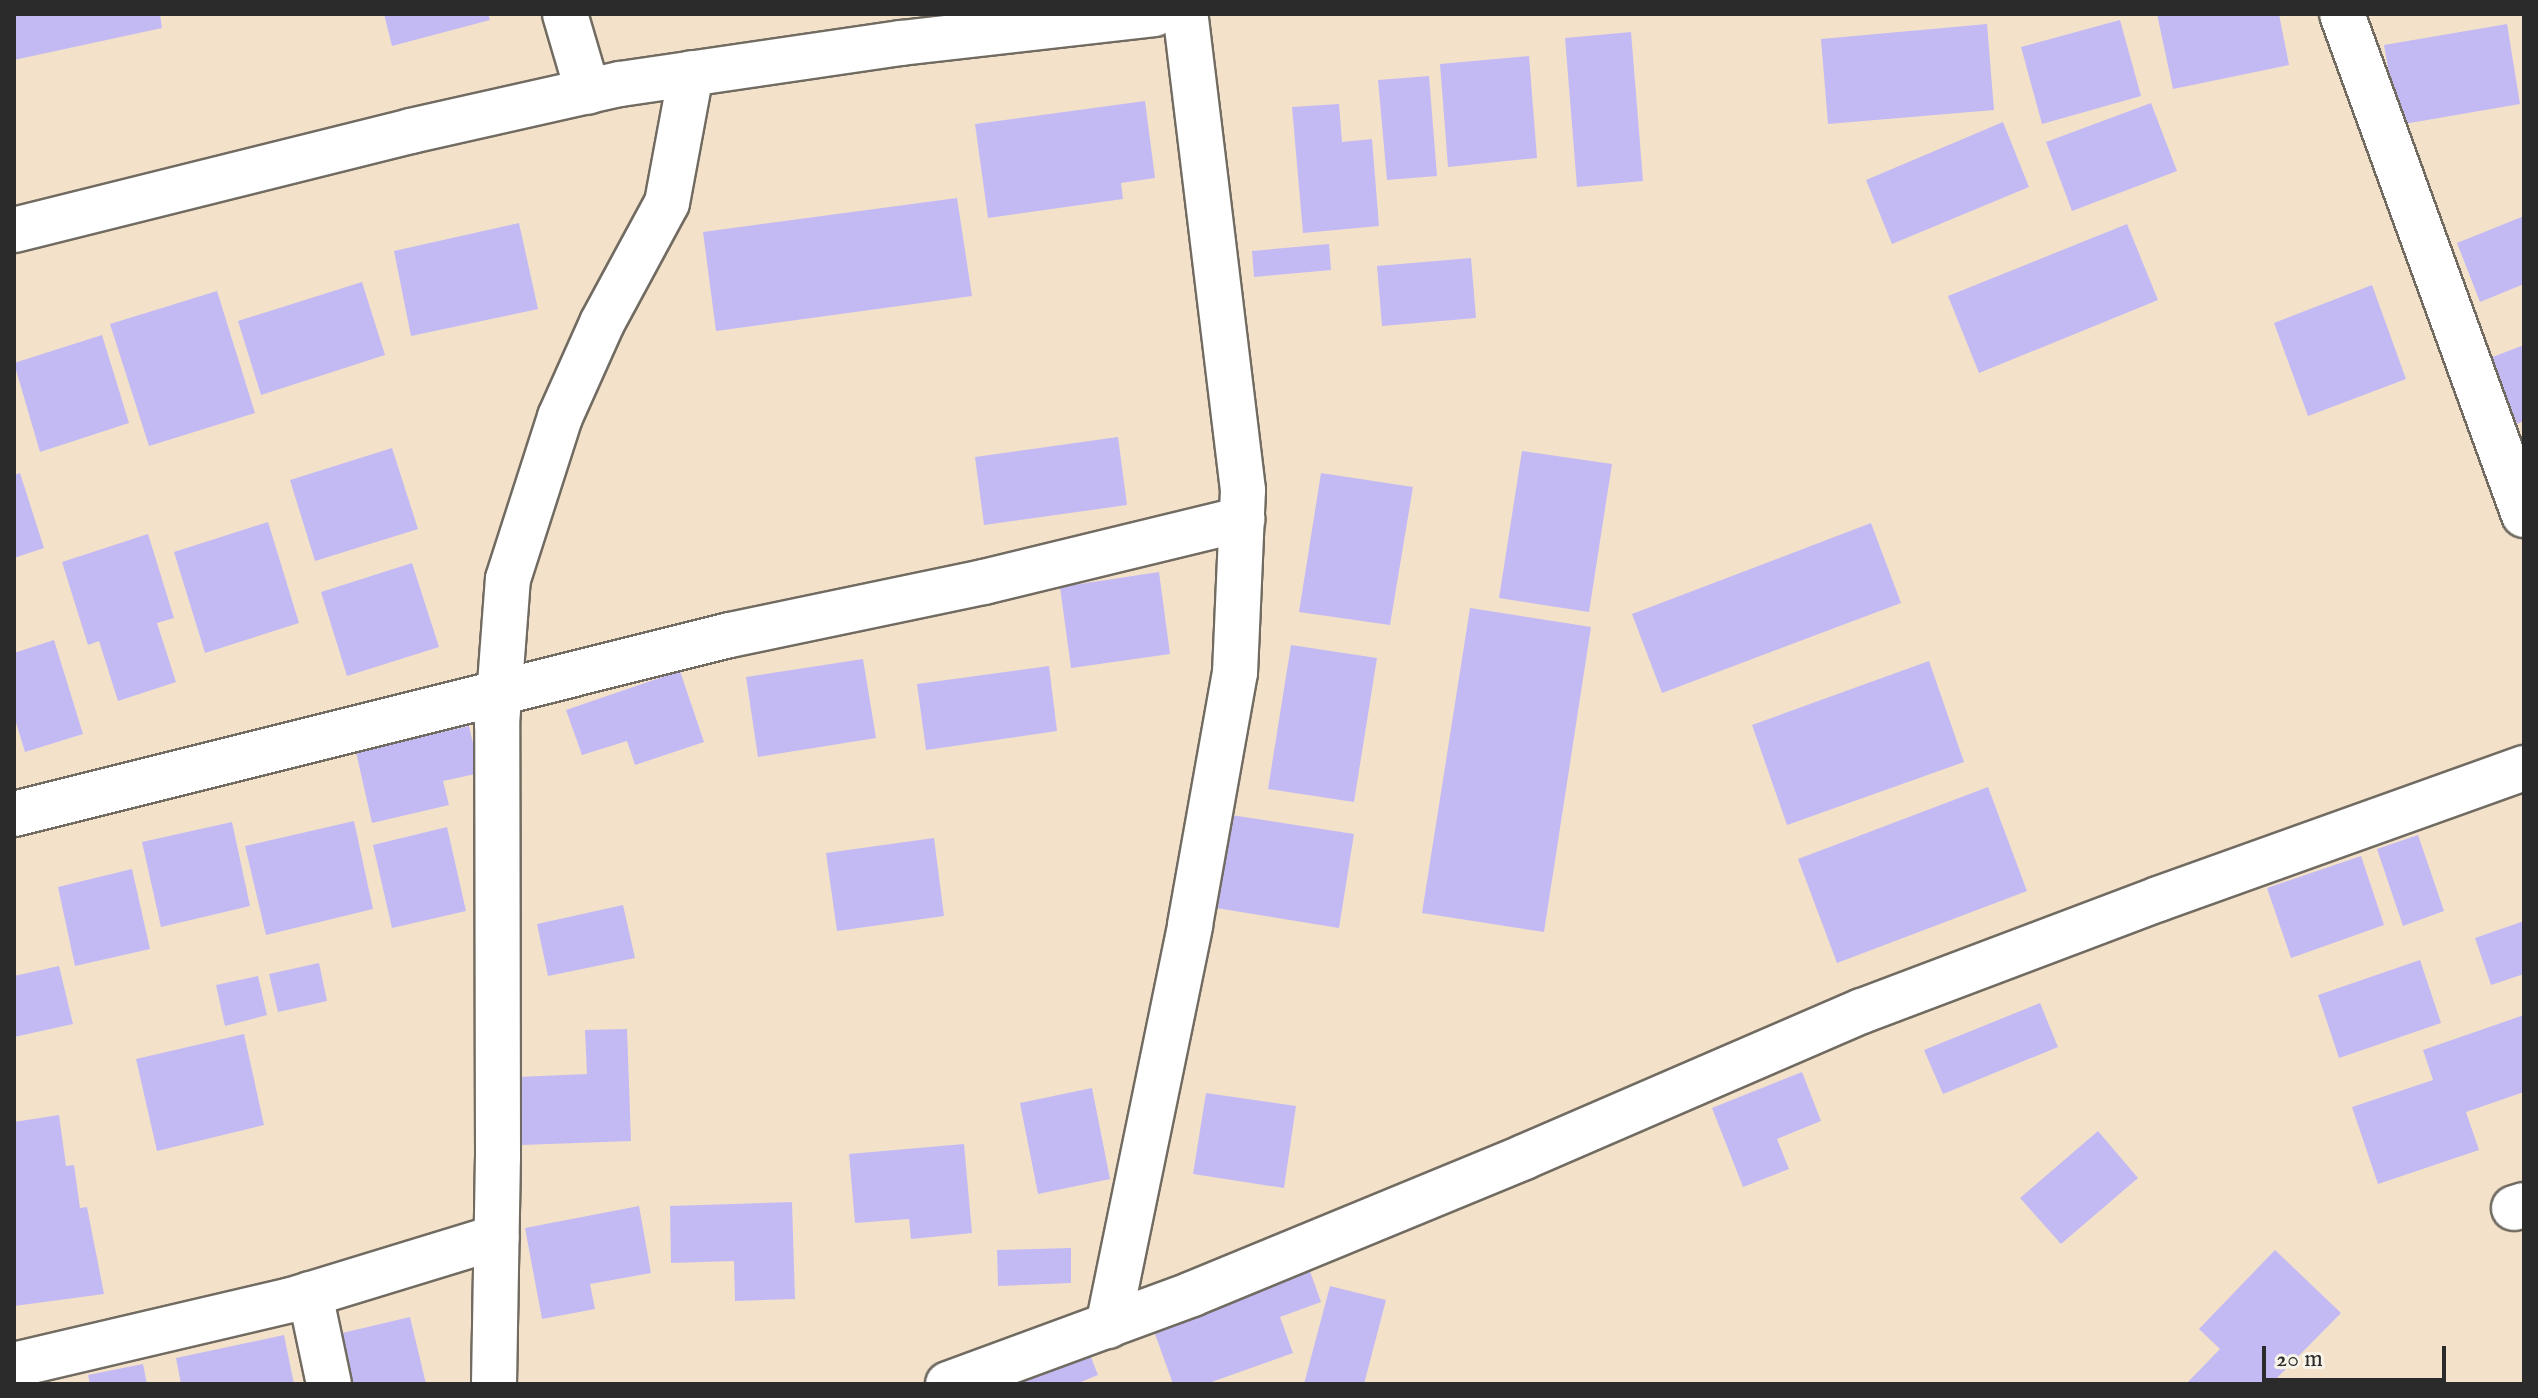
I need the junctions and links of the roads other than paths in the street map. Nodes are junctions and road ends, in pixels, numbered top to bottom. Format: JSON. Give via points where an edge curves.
{"nodes":[{"id":1,"x":565,"y":14,"type":"edge"},
{"id":2,"x":1154,"y":14,"type":"edge"},
{"id":3,"x":1185,"y":14,"type":"edge"},
{"id":4,"x":2342,"y":14,"type":"edge"},
{"id":5,"x":691,"y":73,"type":"junction"},
{"id":6,"x":588,"y":92,"type":"junction"},
{"id":7,"x":14,"y":230,"type":"edge"},
{"id":8,"x":2524,"y":515,"type":"edge"},
{"id":9,"x":1242,"y":519,"type":"junction"},
{"id":10,"x":498,"y":695,"type":"junction"},
{"id":11,"x":2524,"y":768,"type":"edge"},
{"id":12,"x":14,"y":814,"type":"edge"},
{"id":13,"x":497,"y":1237,"type":"junction"},
{"id":14,"x":310,"y":1294,"type":"junction"},
{"id":15,"x":1108,"y":1326,"type":"junction"},
{"id":16,"x":14,"y":1365,"type":"edge"},
{"id":17,"x":329,"y":1384,"type":"edge"},
{"id":18,"x":494,"y":1384,"type":"edge"},
{"id":19,"x":948,"y":1384,"type":"edge"}],
"edges":[{"from":1,"to":6,"type":"street"},
{"from":2,"to":5,"type":"street"},
{"from":3,"to":9,"type":"street","via":[[1243,490]]},
{"from":4,"to":8,"type":"street"},
{"from":5,"to":6,"type":"street"},
{"from":5,"to":10,"type":"street","via":[[667,203],[602,323],[560,417],[508,579]]},
{"from":6,"to":7,"type":"street"},
{"from":9,"to":10,"type":"street","via":[[984,582],[730,635]]},
{"from":9,"to":15,"type":"street","via":[[1235,673]]},
{"from":10,"to":12,"type":"street"},
{"from":10,"to":13,"type":"street"},
{"from":11,"to":15,"type":"street","via":[[1862,1011],[1524,1157]]},
{"from":13,"to":14,"type":"street"},
{"from":13,"to":18,"type":"street"},
{"from":14,"to":16,"type":"street"},
{"from":14,"to":17,"type":"street"},
{"from":15,"to":19,"type":"street"}]}
